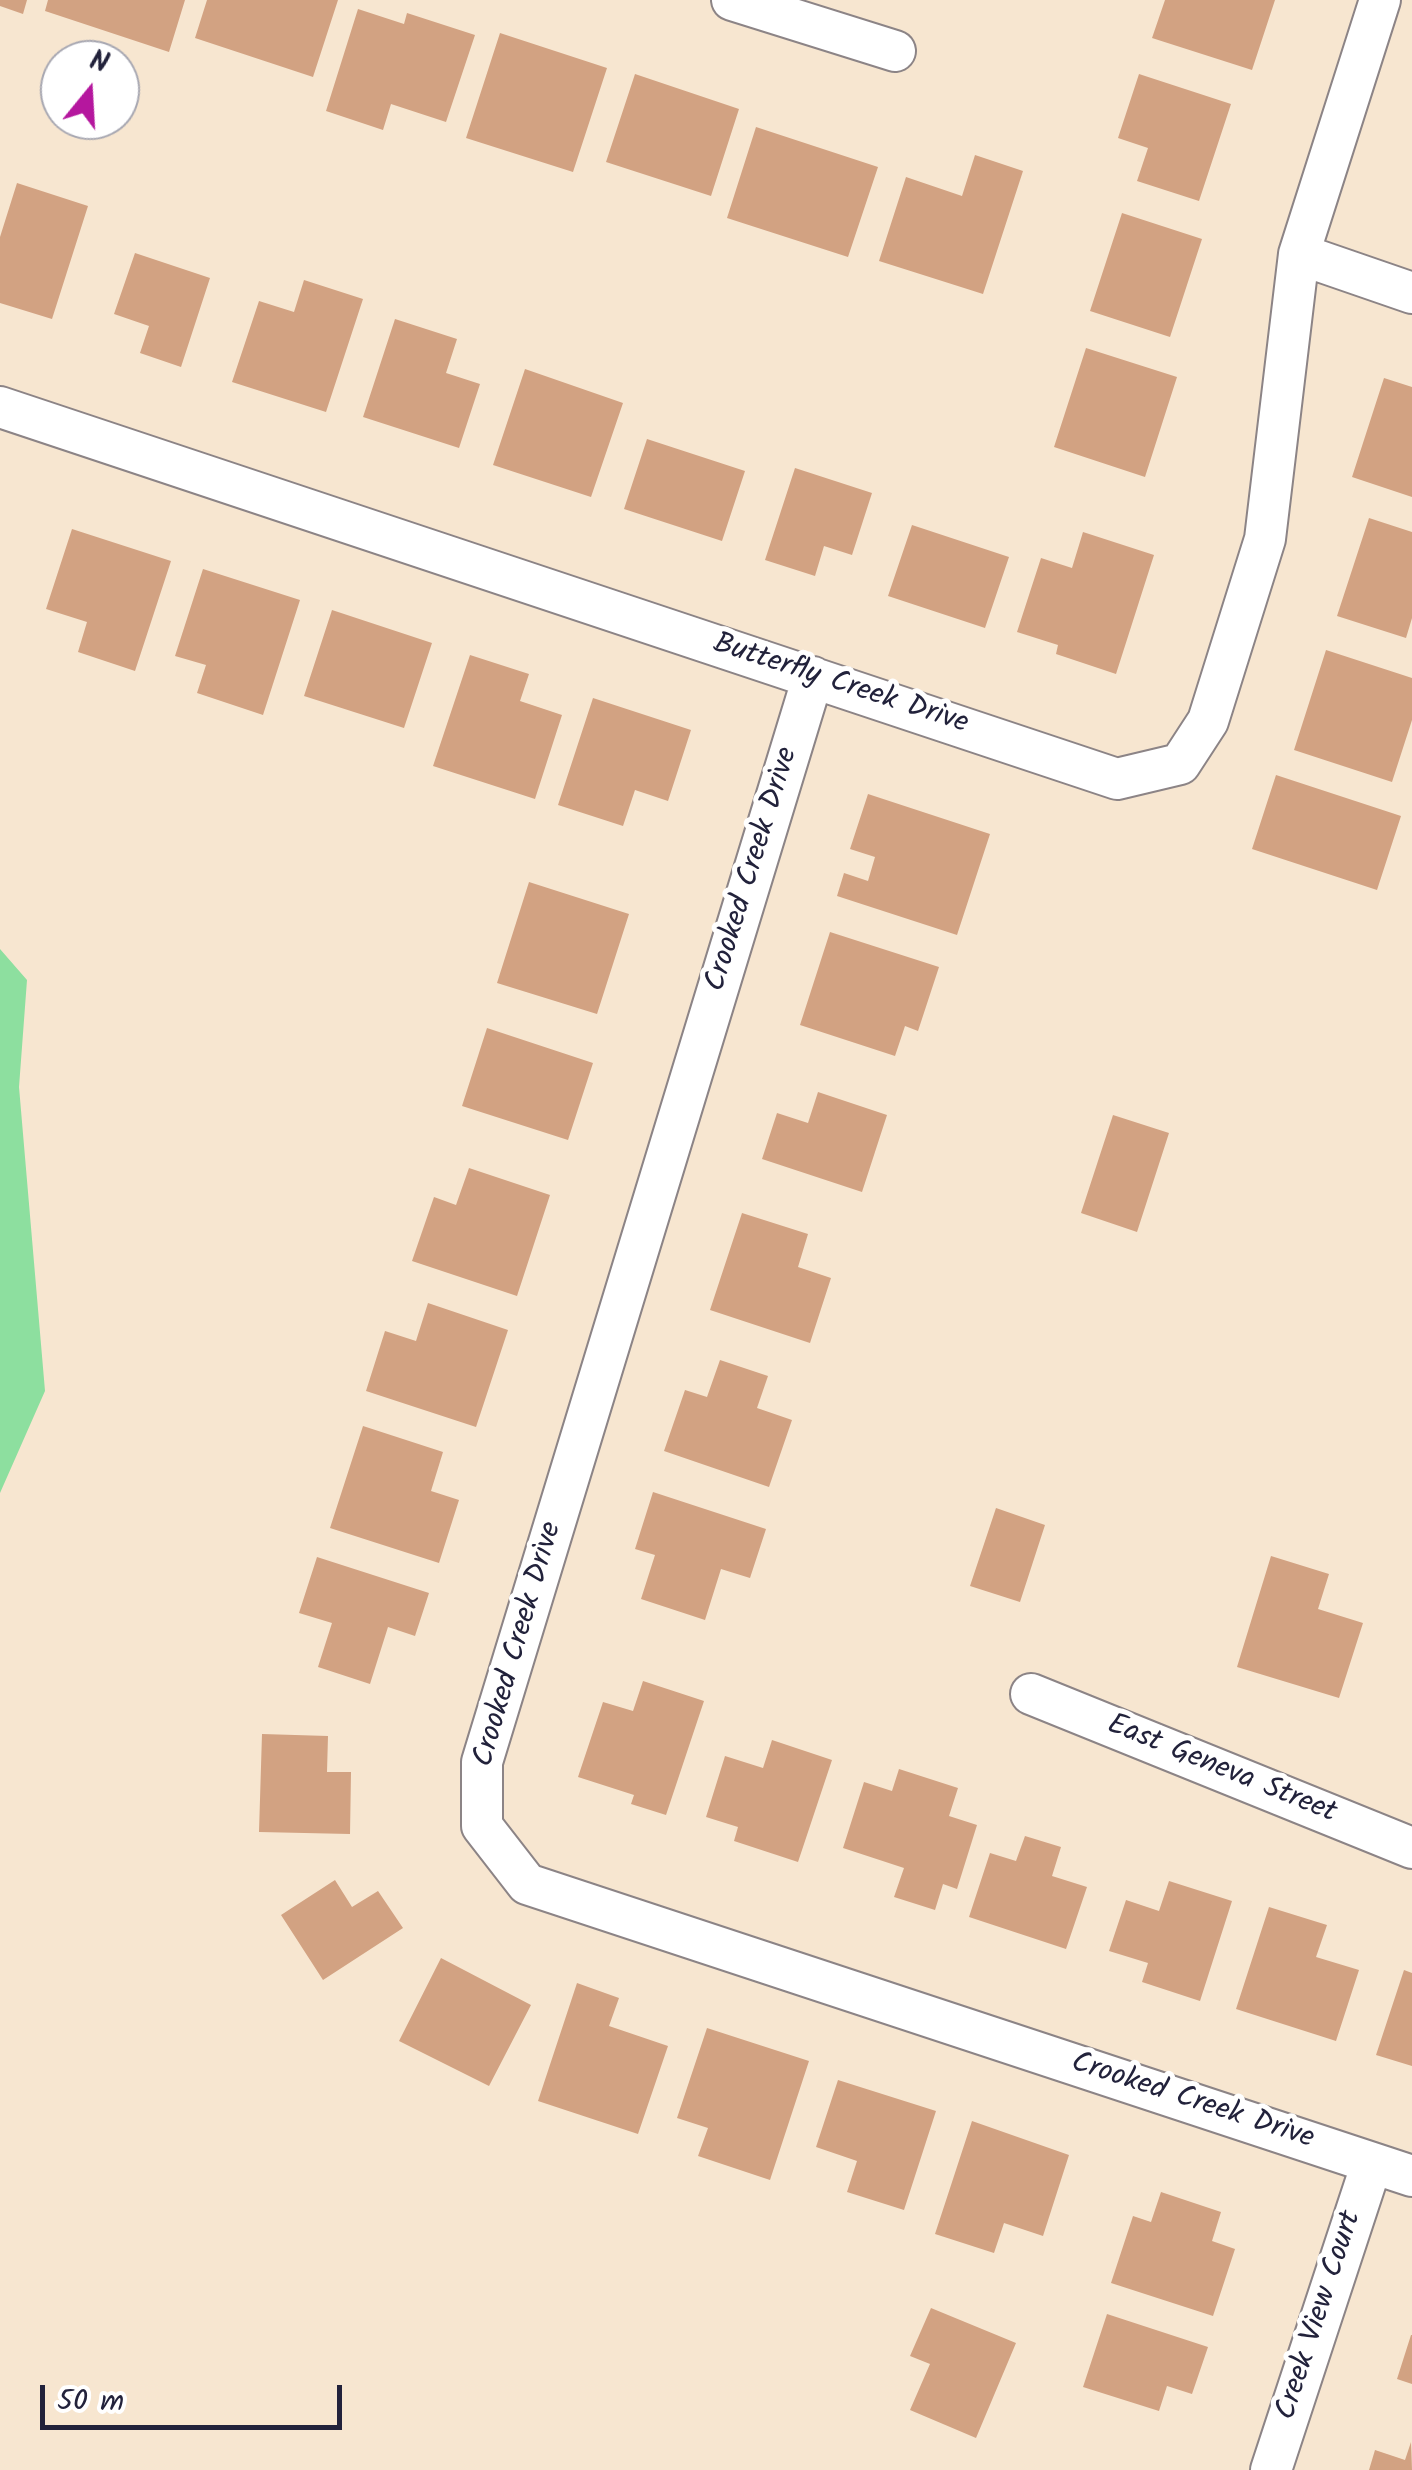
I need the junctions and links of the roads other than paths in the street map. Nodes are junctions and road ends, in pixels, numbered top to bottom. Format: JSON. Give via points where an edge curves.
{"nodes":[{"id":1,"x":732,"y":0,"type":"edge"},
{"id":2,"x":1380,"y":0,"type":"edge"},
{"id":3,"x":895,"y":51,"type":"dead end"},
{"id":4,"x":1299,"y":254,"type":"junction"},
{"id":5,"x":1412,"y":294,"type":"edge"},
{"id":6,"x":0,"y":407,"type":"edge"},
{"id":7,"x":813,"y":677,"type":"junction"},
{"id":8,"x":1031,"y":1694,"type":"dead end"},
{"id":9,"x":1412,"y":1848,"type":"edge"},
{"id":10,"x":1372,"y":2162,"type":"junction"},
{"id":11,"x":1412,"y":2176,"type":"edge"},
{"id":12,"x":1271,"y":2470,"type":"edge"}],
"edges":[{"from":1,"to":3,"type":"street"},
{"from":2,"to":4,"type":"street","name":"Butterfly Creek Drive"},
{"from":4,"to":5,"type":"street"},
{"from":4,"to":7,"type":"street","name":"Butterfly Creek Drive","via":[[1265,539],[1208,720],[1180,764],[1117,779]]},
{"from":6,"to":7,"type":"street","name":"Butterfly Creek Drive"},
{"from":7,"to":10,"type":"street","name":"Crooked Creek Drive","via":[[482,1762],[482,1826],[528,1884]]},
{"from":8,"to":9,"type":"street","name":"East Geneva Street"},
{"from":10,"to":11,"type":"street","name":"Crooked Creek Drive"},
{"from":10,"to":12,"type":"street","name":"Creek View Court"}]}
